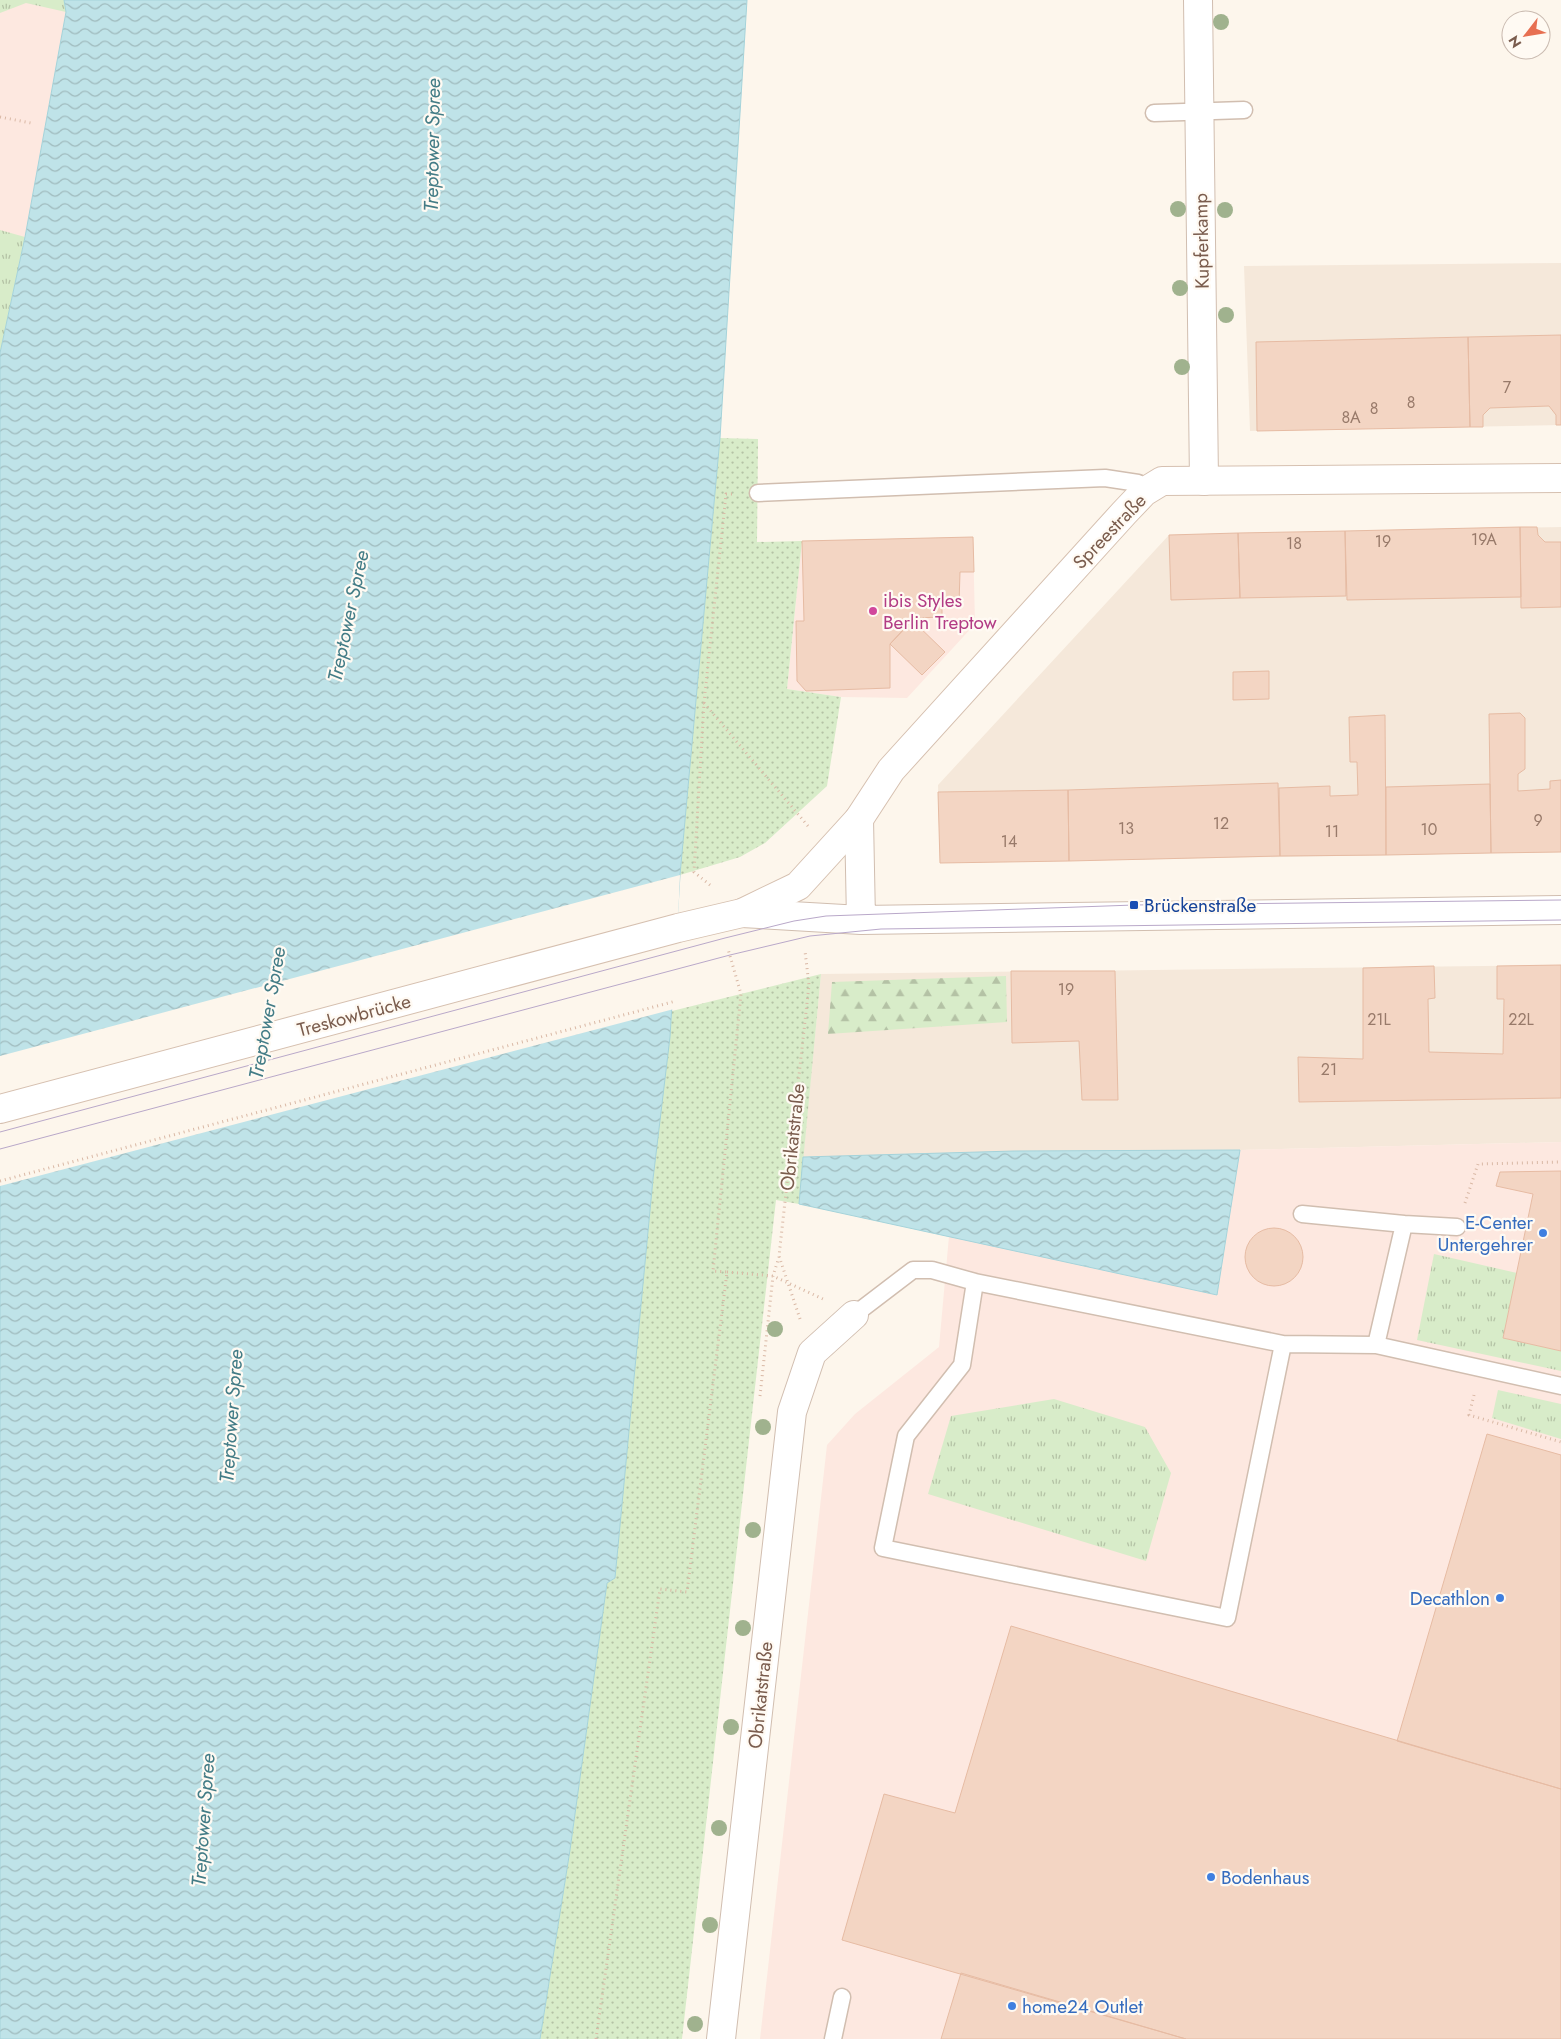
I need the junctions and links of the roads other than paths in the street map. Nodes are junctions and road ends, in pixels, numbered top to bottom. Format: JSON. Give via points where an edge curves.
{"nodes":[{"id":1,"x":1198,"y":0,"type":"edge"},
{"id":2,"x":1244,"y":110,"type":"dead end"},
{"id":3,"x":1200,"y":112,"type":"junction"},
{"id":4,"x":1154,"y":113,"type":"dead end"},
{"id":5,"x":1561,"y":478,"type":"edge"},
{"id":6,"x":1204,"y":481,"type":"junction"},
{"id":7,"x":1144,"y":492,"type":"junction"},
{"id":8,"x":758,"y":493,"type":"road end"},
{"id":9,"x":859,"y":819,"type":"junction"},
{"id":10,"x":1561,"y":910,"type":"edge"},
{"id":11,"x":730,"y":916,"type":"junction"},
{"id":12,"x":861,"y":920,"type":"junction"},
{"id":13,"x":678,"y":928,"type":"joint"},
{"id":14,"x":0,"y":1109,"type":"edge"},
{"id":15,"x":1302,"y":1214,"type":"dead end"},
{"id":16,"x":1404,"y":1224,"type":"junction"},
{"id":17,"x":1457,"y":1227,"type":"road end"},
{"id":18,"x":975,"y":1282,"type":"junction"},
{"id":19,"x":854,"y":1315,"type":"joint"},
{"id":20,"x":1283,"y":1344,"type":"junction"},
{"id":21,"x":1376,"y":1345,"type":"junction"},
{"id":22,"x":1561,"y":1386,"type":"edge"},
{"id":23,"x":842,"y":1997,"type":"dead end"},
{"id":24,"x":721,"y":2039,"type":"edge"},
{"id":25,"x":833,"y":2039,"type":"edge"}],
"edges":[{"from":1,"to":3,"type":"street","name":"Kupferkamp"},
{"from":2,"to":3,"type":"lane"},
{"from":3,"to":4,"type":"lane"},
{"from":3,"to":6,"type":"street","name":"Kupferkamp"},
{"from":5,"to":6,"type":"street","name":"Spreestraße"},
{"from":6,"to":7,"type":"street","name":"Spreestraße","via":[[1162,481]]},
{"from":7,"to":8,"type":"lane","via":[[1138,483],[1105,478]]},
{"from":7,"to":9,"type":"street","name":"Spreestraße","via":[[891,770]]},
{"from":9,"to":11,"type":"street","name":"Spreestraße","via":[[798,886]]},
{"from":9,"to":12,"type":"street"},
{"from":10,"to":12,"type":"street"},
{"from":11,"to":12,"type":"street"},
{"from":11,"to":13,"type":"street","name":"Spreestraße"},
{"from":13,"to":14,"type":"street","name":"Treskowbrücke"},
{"from":15,"to":16,"type":"lane"},
{"from":16,"to":17,"type":"lane"},
{"from":16,"to":21,"type":"lane"},
{"from":18,"to":19,"type":"lane","via":[[932,1270],[913,1270]]},
{"from":18,"to":20,"type":"lane"},
{"from":18,"to":20,"type":"lane","via":[[962,1365],[906,1436],[883,1548],[1228,1618]]},
{"from":19,"to":24,"type":"street","name":"Obrikatstraße","via":[[812,1353],[792,1412]]},
{"from":20,"to":21,"type":"lane"},
{"from":21,"to":22,"type":"lane"},
{"from":23,"to":25,"type":"lane"}]}
